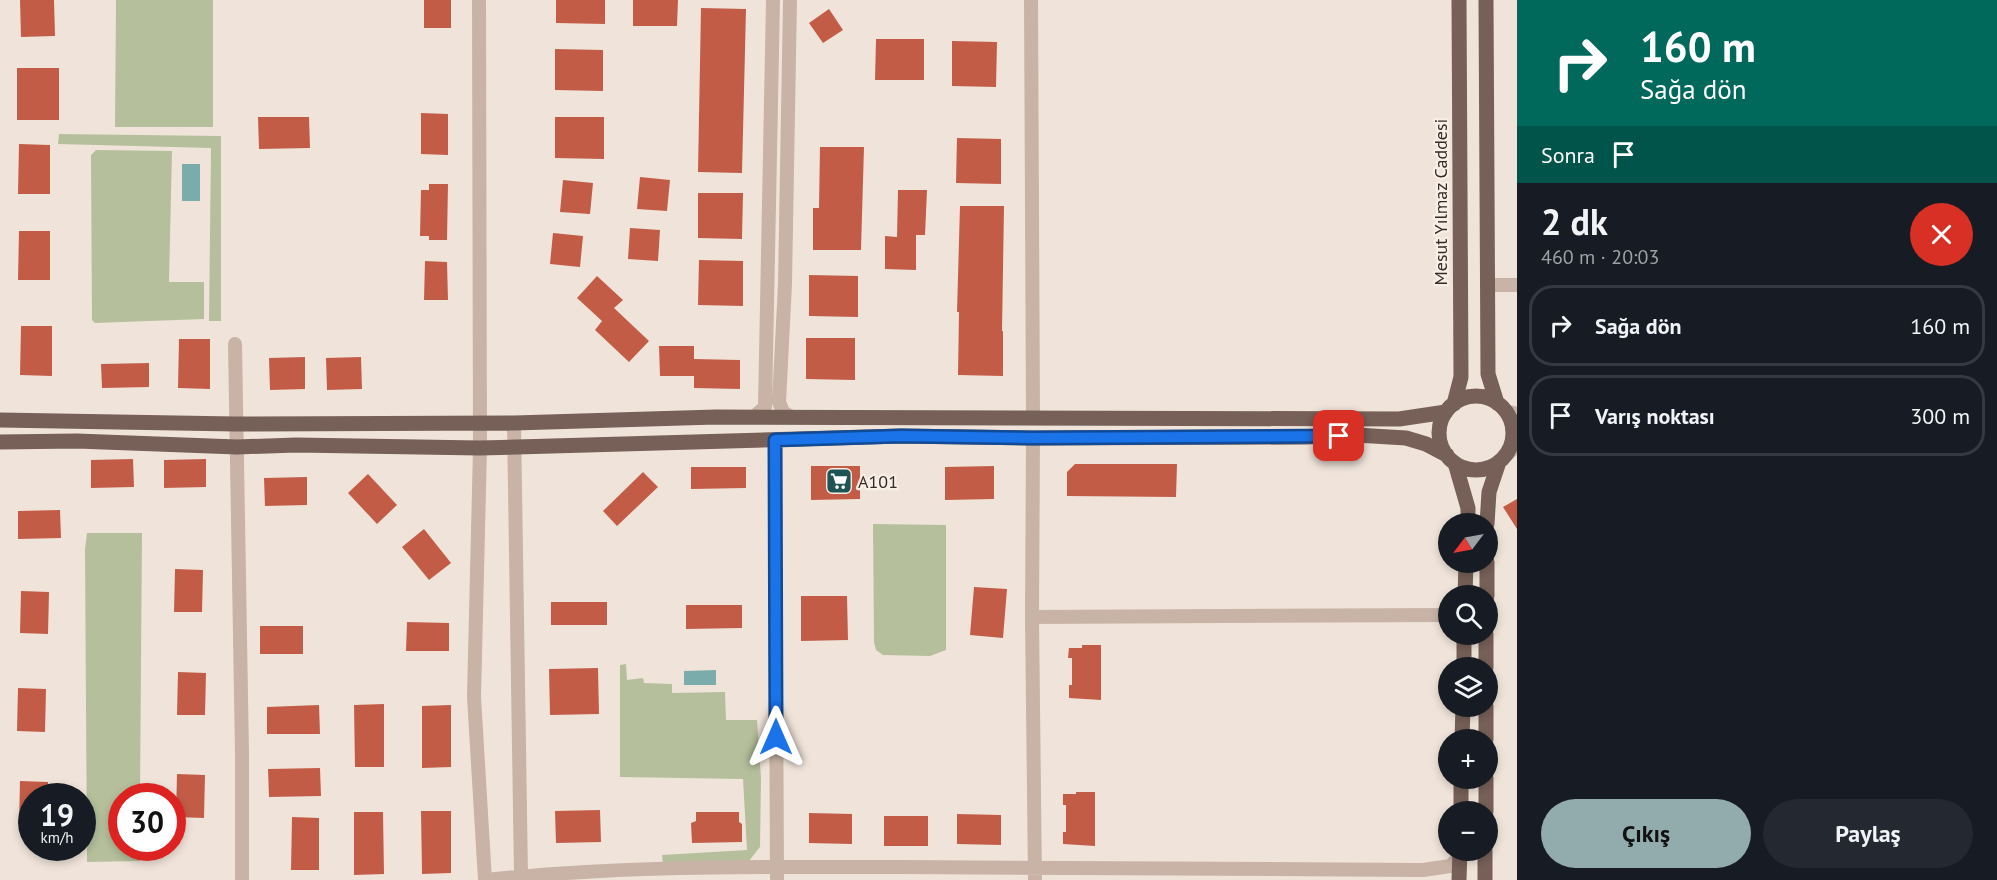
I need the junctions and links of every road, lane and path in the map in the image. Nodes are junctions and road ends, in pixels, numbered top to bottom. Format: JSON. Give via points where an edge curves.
{"nodes":[{"id":1,"x":479,"y":0,"type":"edge"},
{"id":2,"x":773,"y":0,"type":"edge"},
{"id":3,"x":790,"y":0,"type":"edge"},
{"id":4,"x":1031,"y":0,"type":"edge"},
{"id":5,"x":1459,"y":0,"type":"edge"},
{"id":6,"x":1486,"y":0,"type":"edge"},
{"id":7,"x":1488,"y":285,"type":"junction"},
{"id":8,"x":1517,"y":285,"type":"edge"},
{"id":9,"x":235,"y":344,"type":"dead end"},
{"id":10,"x":1450,"y":408,"type":"junction"},
{"id":11,"x":0,"y":409,"type":"edge"},
{"id":12,"x":1507,"y":409,"type":"edge"},
{"id":13,"x":754,"y":417,"type":"junction"},
{"id":14,"x":791,"y":417,"type":"junction"},
{"id":15,"x":1033,"y":418,"type":"junction"},
{"id":16,"x":0,"y":420,"type":"edge"},
{"id":17,"x":35,"y":421,"type":"junction"},
{"id":18,"x":479,"y":423,"type":"junction"},
{"id":19,"x":514,"y":423,"type":"junction"},
{"id":20,"x":235,"y":424,"type":"junction"},
{"id":21,"x":1033,"y":438,"type":"junction"},
{"id":22,"x":775,"y":440,"type":"junction"},
{"id":23,"x":23,"y":441,"type":"junction"},
{"id":24,"x":0,"y":442,"type":"edge"},
{"id":25,"x":237,"y":447,"type":"junction"},
{"id":26,"x":514,"y":447,"type":"junction"},
{"id":27,"x":480,"y":448,"type":"junction"},
{"id":28,"x":1507,"y":454,"type":"edge"},
{"id":29,"x":0,"y":455,"type":"edge"},
{"id":30,"x":1451,"y":459,"type":"junction"},
{"id":31,"x":1468,"y":513,"type":"edge"},
{"id":32,"x":1488,"y":513,"type":"edge"},
{"id":33,"x":1438,"y":615,"type":"edge"},
{"id":34,"x":1032,"y":617,"type":"junction"},
{"id":35,"x":1454,"y":861,"type":"edge"},
{"id":36,"x":1460,"y":861,"type":"edge"},
{"id":37,"x":1485,"y":861,"type":"edge"},
{"id":38,"x":777,"y":873,"type":"edge"},
{"id":39,"x":1035,"y":874,"type":"edge"},
{"id":40,"x":521,"y":876,"type":"junction"},
{"id":41,"x":242,"y":880,"type":"edge"},
{"id":42,"x":486,"y":880,"type":"edge"},
{"id":43,"x":1459,"y":880,"type":"edge"},
{"id":44,"x":1485,"y":880,"type":"edge"}],
"edges":[{"from":1,"to":18,"type":"street"},
{"from":2,"to":13,"type":"street","via":[[765,407]]},
{"from":3,"to":14,"type":"street","via":[[779,402],[783,412]]},
{"from":4,"to":15,"type":"street"},
{"from":5,"to":10,"type":"main road","name":"Mesut Yılmaz Caddesi","via":[[1461,377]]},
{"from":6,"to":7,"type":"main road"},
{"from":7,"to":8,"type":"street"},
{"from":7,"to":12,"type":"main road","via":[[1488,374]]},
{"from":9,"to":20,"type":"street"},
{"from":10,"to":12,"type":"main road","via":[[1464,398],[1476,396]]},
{"from":10,"to":15,"type":"main road","via":[[1399,419]]},
{"from":10,"to":30,"type":"main road","via":[[1441,422],[1440,434]]},
{"from":11,"to":17,"type":"main road"},
{"from":12,"to":28,"type":"main road","via":[[1513,432]]},
{"from":13,"to":14,"type":"main road"},
{"from":13,"to":19,"type":"main road"},
{"from":14,"to":15,"type":"main road"},
{"from":16,"to":17,"type":"main road"},
{"from":17,"to":20,"type":"main road"},
{"from":18,"to":19,"type":"main road"},
{"from":18,"to":20,"type":"main road"},
{"from":18,"to":27,"type":"street"},
{"from":19,"to":26,"type":"street"},
{"from":20,"to":25,"type":"street"},
{"from":21,"to":22,"type":"main road","via":[[901,436]]},
{"from":21,"to":30,"type":"main road","via":[[1356,435],[1406,438]]},
{"from":21,"to":34,"type":"street"},
{"from":22,"to":26,"type":"main road"},
{"from":22,"to":38,"type":"street"},
{"from":23,"to":24,"type":"main road"},
{"from":23,"to":25,"type":"main road"},
{"from":23,"to":29,"type":"main road"},
{"from":25,"to":27,"type":"main road"},
{"from":25,"to":41,"type":"street"},
{"from":26,"to":27,"type":"main road"},
{"from":26,"to":40,"type":"street"},
{"from":27,"to":42,"type":"street","via":[[474,697]]},
{"from":28,"to":30,"type":"main road","via":[[1489,468],[1477,470]]},
{"from":28,"to":32,"type":"main road","via":[[1489,492]]},
{"from":30,"to":31,"type":"main road"},
{"from":33,"to":34,"type":"street"},
{"from":34,"to":39,"type":"street"},
{"from":35,"to":39,"type":"street","via":[[1445,868],[1423,870]]},
{"from":36,"to":43,"type":"main road"},
{"from":37,"to":44,"type":"main road"},
{"from":38,"to":39,"type":"street"},
{"from":38,"to":40,"type":"street","via":[[554,872]]},
{"from":40,"to":42,"type":"street"}]}
